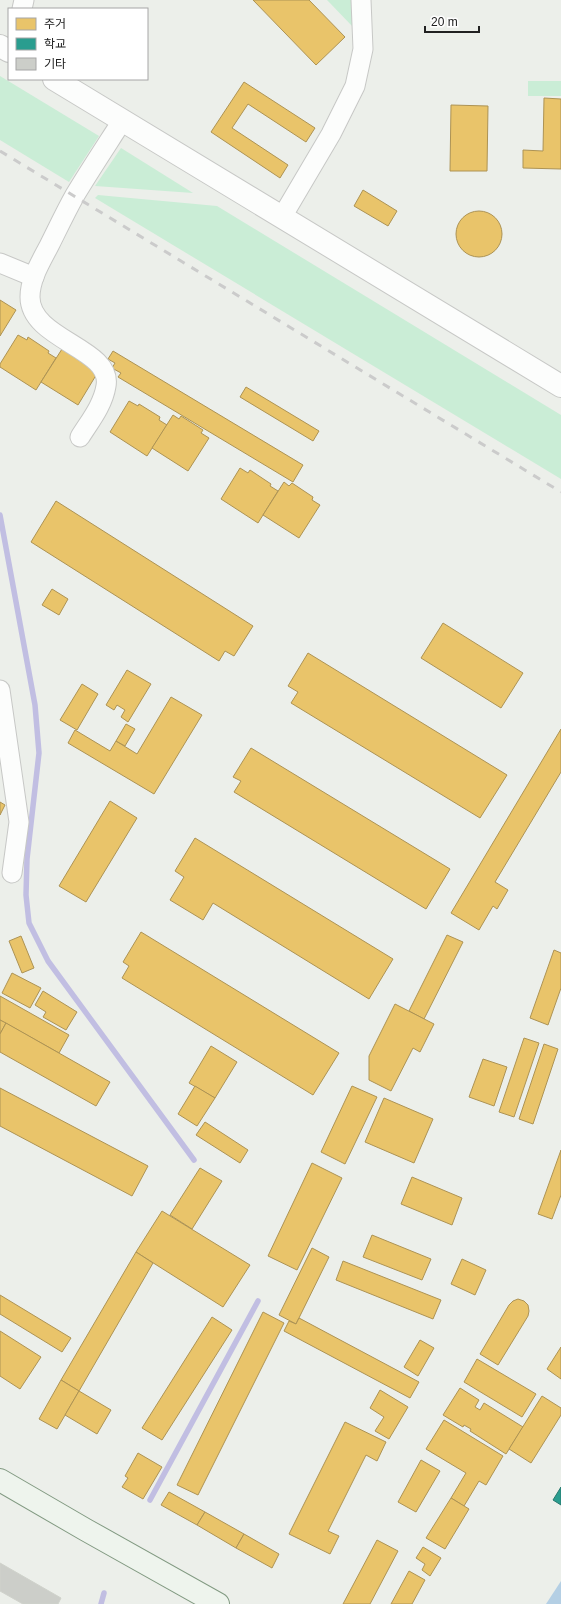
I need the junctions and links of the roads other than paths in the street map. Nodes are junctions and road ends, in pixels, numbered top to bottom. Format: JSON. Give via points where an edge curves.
{"nodes":[{"id":1,"x":361,"y":0,"type":"edge"},
{"id":2,"x":56,"y":80,"type":"edge"},
{"id":3,"x":122,"y":121,"type":"junction"},
{"id":4,"x":282,"y":217,"type":"junction"},
{"id":5,"x":0,"y":263,"type":"edge"},
{"id":6,"x":34,"y":277,"type":"junction"},
{"id":7,"x":561,"y":386,"type":"edge"},
{"id":8,"x":80,"y":437,"type":"dead end"},
{"id":9,"x":0,"y":690,"type":"edge"},
{"id":10,"x":12,"y":873,"type":"dead end"},
{"id":11,"x":0,"y":1480,"type":"edge"},
{"id":12,"x":218,"y":1604,"type":"edge"}],
"edges":[{"from":1,"to":4,"type":"street","via":[[363,49],[355,86],[331,134]]},
{"from":2,"to":3,"type":"street"},
{"from":3,"to":4,"type":"street"},
{"from":3,"to":6,"type":"street","via":[[74,196]]},
{"from":4,"to":7,"type":"street"},
{"from":5,"to":6,"type":"street"},
{"from":6,"to":8,"type":"street","via":[[30,297],[32,311],[52,332],[87,353],[105,372],[106,385],[100,405]]},
{"from":9,"to":10,"type":"street","via":[[19,822]]},
{"from":11,"to":12,"type":"main road"}]}
